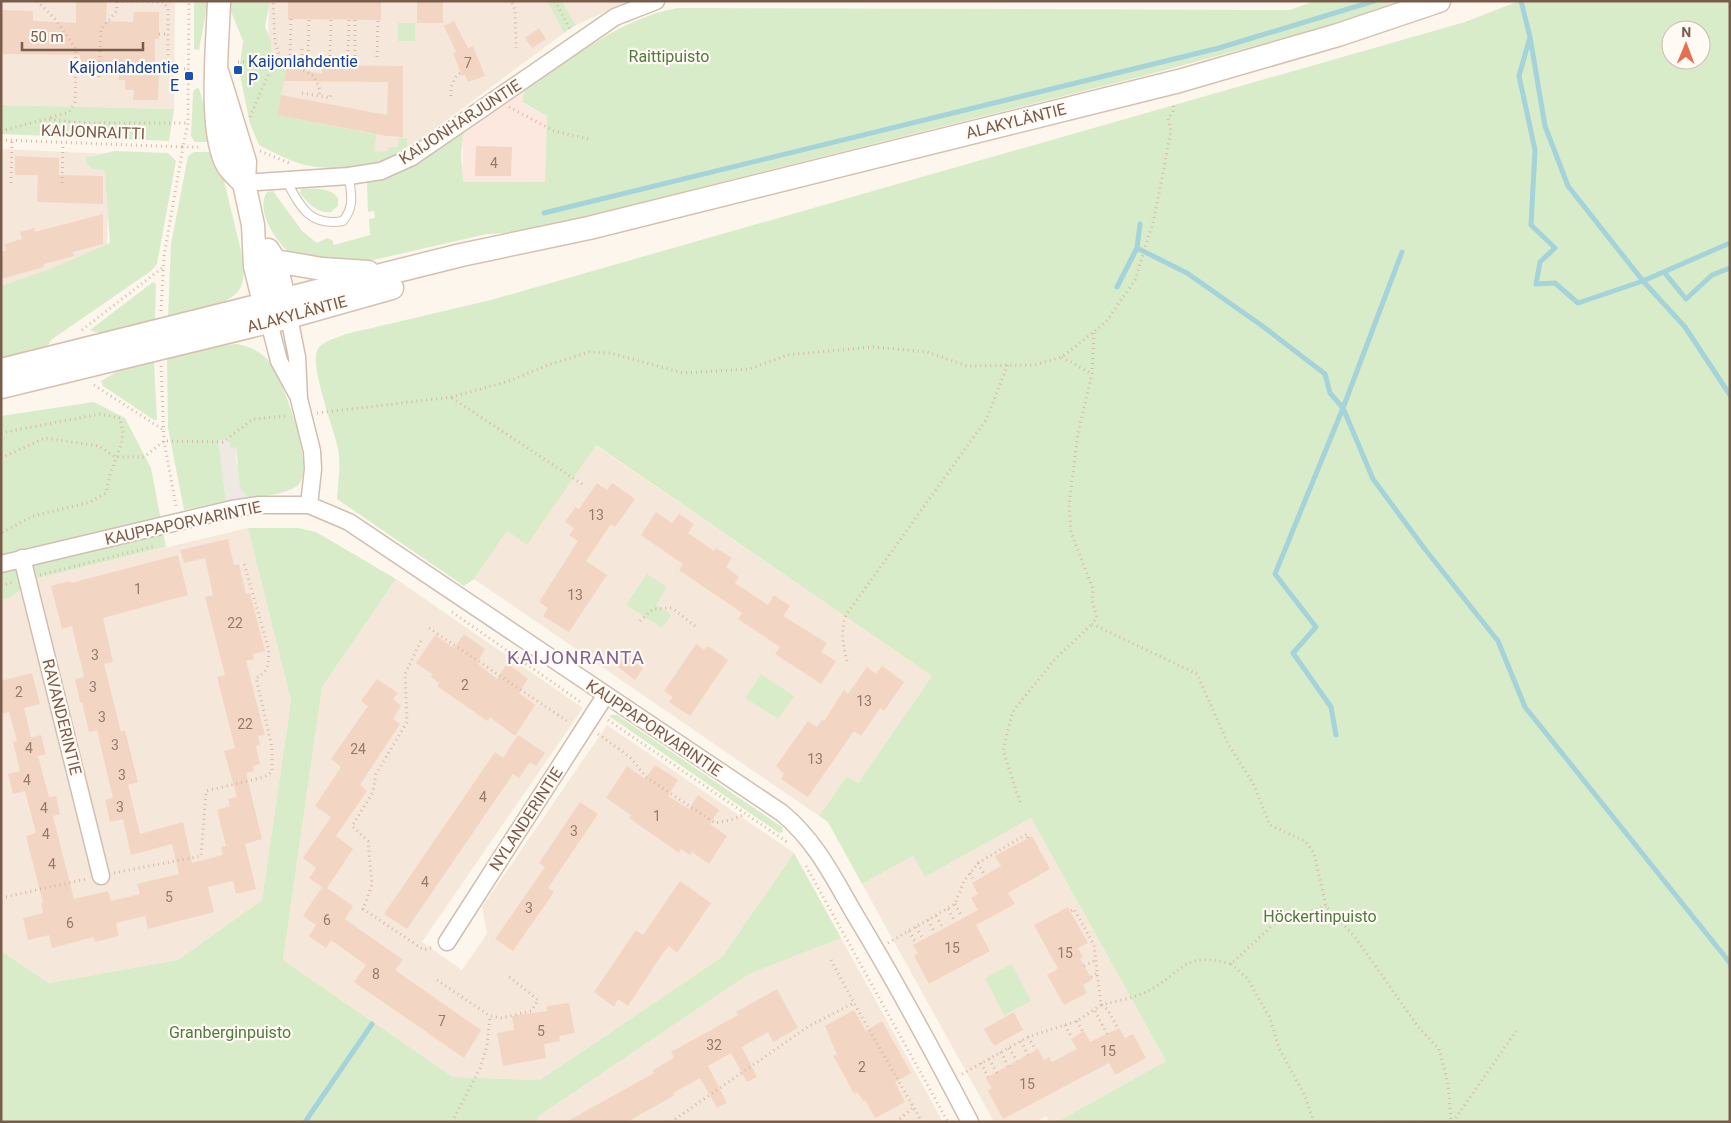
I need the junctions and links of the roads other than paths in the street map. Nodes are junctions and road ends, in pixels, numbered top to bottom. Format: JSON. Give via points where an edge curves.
{"nodes":[{"id":1,"x":219,"y":1,"type":"edge"},
{"id":2,"x":656,"y":1,"type":"edge"},
{"id":3,"x":1439,"y":1,"type":"edge"},
{"id":4,"x":348,"y":176,"type":"junction"},
{"id":5,"x":286,"y":180,"type":"junction"},
{"id":6,"x":244,"y":183,"type":"junction"},
{"id":7,"x":253,"y":226,"type":"junction"},
{"id":8,"x":589,"y":228,"type":"junction"},
{"id":9,"x":275,"y":261,"type":"junction"},
{"id":10,"x":386,"y":274,"type":"junction"},
{"id":11,"x":277,"y":311,"type":"junction"},
{"id":12,"x":1,"y":370,"type":"edge"},
{"id":13,"x":1,"y":387,"type":"edge"},
{"id":14,"x":309,"y":505,"type":"junction"},
{"id":15,"x":22,"y":558,"type":"junction"},
{"id":16,"x":1,"y":564,"type":"edge"},
{"id":17,"x":605,"y":696,"type":"junction"},
{"id":18,"x":101,"y":876,"type":"road end"},
{"id":19,"x":448,"y":942,"type":"road end"},
{"id":20,"x":970,"y":1122,"type":"edge"}],
"edges":[{"from":1,"to":6,"type":"main road","via":[[215,112],[230,144],[228,166]]},
{"from":2,"to":4,"type":"street","name":"KAIJONHARJUNTIE","via":[[615,18],[412,157],[381,171]]},
{"from":3,"to":8,"type":"main road","name":"ALAKYLÄNTIE","via":[[1338,35],[1179,80]]},
{"from":4,"to":5,"type":"street","name":"KAIJONHARJUNTIE"},
{"from":4,"to":5,"type":"lane","via":[[352,198],[350,212],[343,221],[329,224],[309,216]]},
{"from":5,"to":6,"type":"street","name":"KAIJONHARJUNTIE"},
{"from":6,"to":7,"type":"main road"},
{"from":7,"to":9,"type":"main road"},
{"from":7,"to":11,"type":"main road","via":[[255,266]]},
{"from":8,"to":10,"type":"main road","name":"ALAKYLÄNTIE"},
{"from":8,"to":11,"type":"main road","name":"ALAKYLÄNTIE","via":[[464,268]]},
{"from":9,"to":10,"type":"main road"},
{"from":9,"to":11,"type":"main road"},
{"from":10,"to":11,"type":"main road","name":"ALAKYLÄNTIE"},
{"from":11,"to":12,"type":"main road","name":"ALAKYLÄNTIE"},
{"from":11,"to":13,"type":"main road","name":"ALAKYLÄNTIE"},
{"from":11,"to":14,"type":"street","via":[[279,361],[301,406],[312,451]]},
{"from":14,"to":15,"type":"street","name":"KAUPPAPORVARINTIE","via":[[259,505]]},
{"from":14,"to":17,"type":"street","name":"KAUPPAPORVARINTIE","via":[[349,522]]},
{"from":15,"to":16,"type":"street","name":"KAUPPAPORVARINTIE"},
{"from":15,"to":18,"type":"street","name":"RAVANDERINTIE"},
{"from":17,"to":19,"type":"street","name":"NYLANDERINTIE"},
{"from":17,"to":20,"type":"street","name":"KAUPPAPORVARINTIE","via":[[782,813],[812,841],[876,949]]}]}
